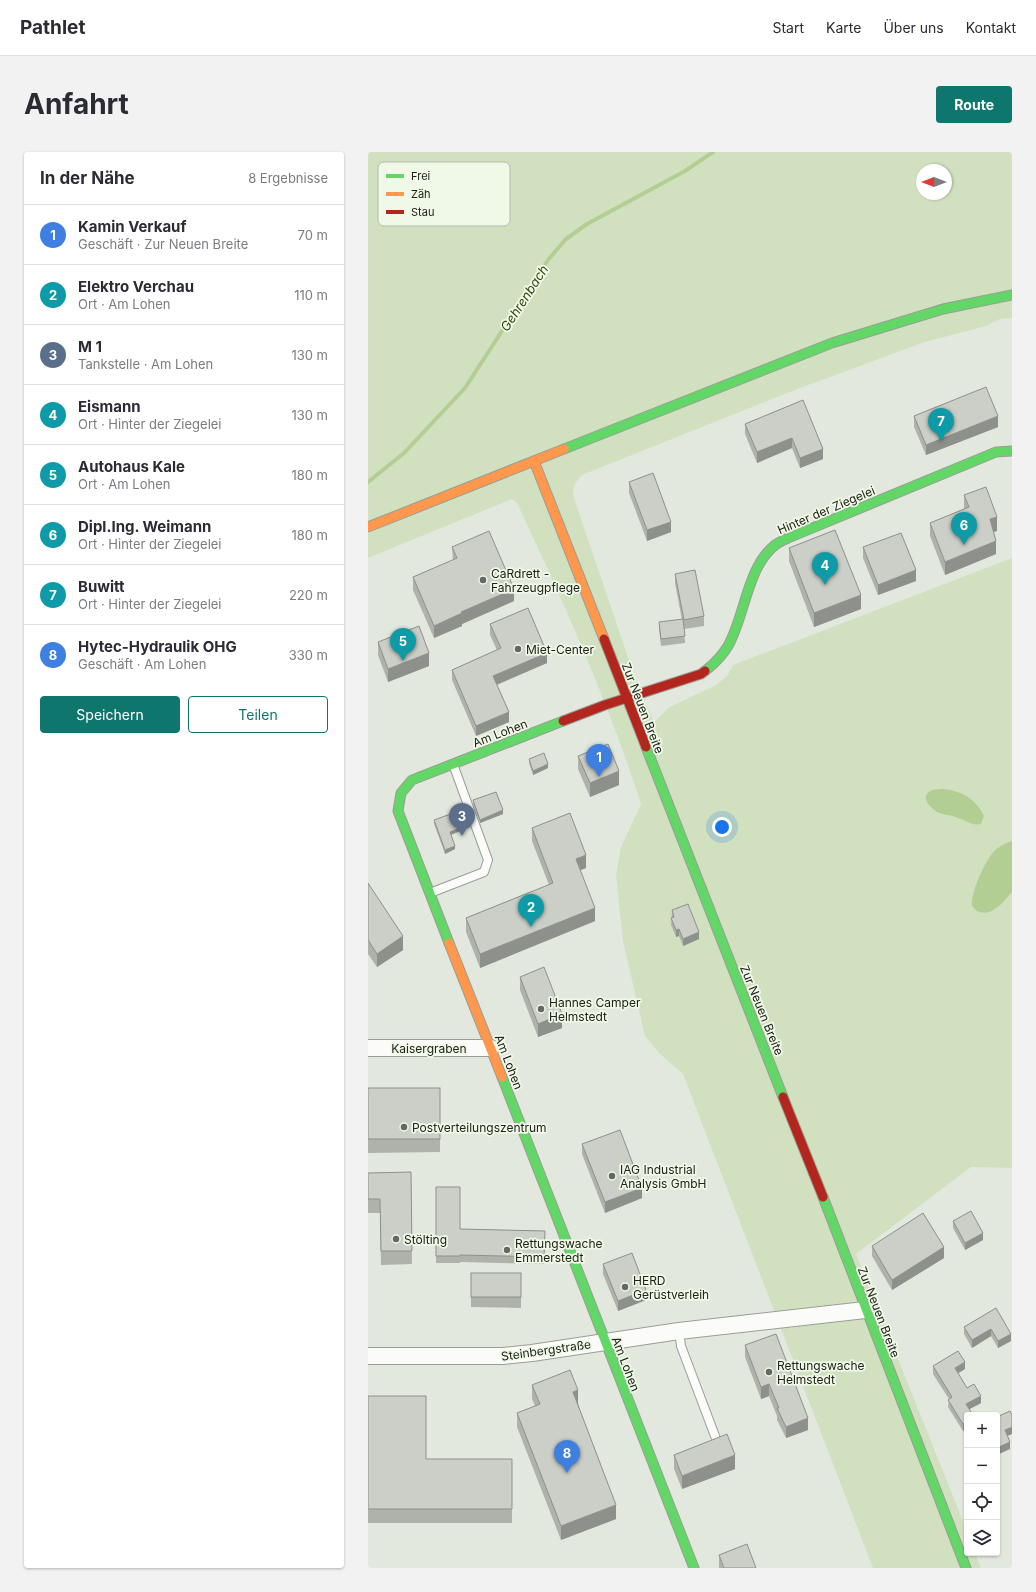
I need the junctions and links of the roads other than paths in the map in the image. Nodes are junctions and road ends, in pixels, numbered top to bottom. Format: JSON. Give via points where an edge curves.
{"nodes":[{"id":1,"x":1012,"y":295,"type":"edge"},
{"id":2,"x":1012,"y":451,"type":"edge"},
{"id":3,"x":534,"y":461,"type":"junction"},
{"id":4,"x":368,"y":527,"type":"edge"},
{"id":5,"x":626,"y":698,"type":"junction"},
{"id":6,"x":453,"y":764,"type":"junction"},
{"id":7,"x":428,"y":893,"type":"junction"},
{"id":8,"x":368,"y":1048,"type":"edge"},
{"id":9,"x":491,"y":1048,"type":"junction"},
{"id":10,"x":865,"y":1310,"type":"junction"},
{"id":11,"x":679,"y":1330,"type":"junction"},
{"id":12,"x":604,"y":1342,"type":"junction"},
{"id":13,"x":368,"y":1356,"type":"edge"},
{"id":14,"x":715,"y":1436,"type":"dead end"},
{"id":15,"x":694,"y":1568,"type":"edge"},
{"id":16,"x":966,"y":1568,"type":"edge"}],
"edges":[{"from":1,"to":3,"type":"street","via":[[901,320],[832,343]]},
{"from":2,"to":5,"type":"street","name":"Hinter der Ziegelei","via":[[996,452],[773,546],[761,561],[729,644],[721,657],[701,674]]},
{"from":3,"to":4,"type":"street"},
{"from":3,"to":5,"type":"street","name":"Zur Neuen Breite"},
{"from":5,"to":6,"type":"street","name":"Am Lohen"},
{"from":5,"to":10,"type":"street","name":"Zur Neuen Breite","via":[[812,1168]]},
{"from":6,"to":7,"type":"street","name":"Am Lohen","via":[[412,780],[401,793],[398,811]]},
{"from":6,"to":7,"type":"lane","via":[[488,860],[484,872]]},
{"from":7,"to":9,"type":"street","name":"Am Lohen"},
{"from":8,"to":9,"type":"street","name":"Kaisergraben"},
{"from":9,"to":12,"type":"street","name":"Am Lohen"},
{"from":10,"to":11,"type":"street","name":"Steinbergstraße"},
{"from":10,"to":16,"type":"street","name":"Zur Neuen Breite"},
{"from":11,"to":12,"type":"street","name":"Steinbergstraße"},
{"from":11,"to":14,"type":"lane","via":[[681,1346]]},
{"from":12,"to":13,"type":"street","name":"Steinbergstraße","via":[[532,1354],[503,1356]]},
{"from":12,"to":15,"type":"street","name":"Am Lohen"}]}
